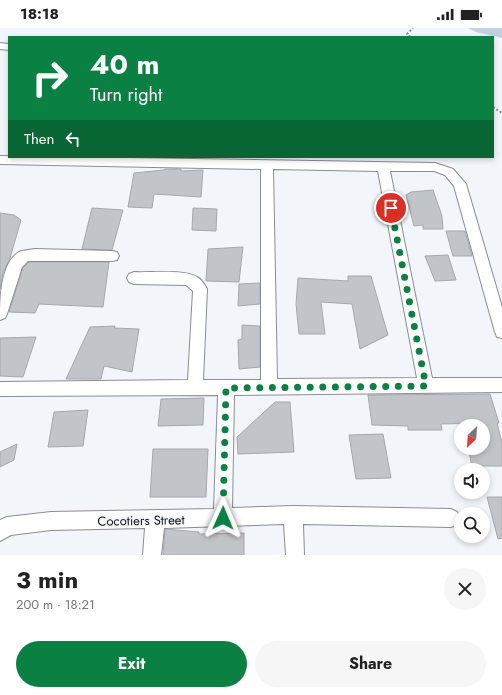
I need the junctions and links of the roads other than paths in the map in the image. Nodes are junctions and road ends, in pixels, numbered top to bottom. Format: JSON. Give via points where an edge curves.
{"nodes":[{"id":1,"x":0,"y":160,"type":"edge"},
{"id":2,"x":267,"y":164,"type":"junction"},
{"id":3,"x":383,"y":167,"type":"junction"},
{"id":4,"x":112,"y":256,"type":"dead end"},
{"id":5,"x":134,"y":278,"type":"dead end"},
{"id":6,"x":0,"y":314,"type":"edge"},
{"id":7,"x":502,"y":332,"type":"edge"},
{"id":8,"x":502,"y":385,"type":"edge"},
{"id":9,"x":426,"y":386,"type":"junction"},
{"id":10,"x":269,"y":387,"type":"junction"},
{"id":11,"x":195,"y":388,"type":"junction"},
{"id":12,"x":226,"y":388,"type":"junction"},
{"id":13,"x":0,"y":389,"type":"edge"},
{"id":14,"x":293,"y":515,"type":"junction"},
{"id":15,"x":223,"y":518,"type":"junction"},
{"id":16,"x":451,"y":518,"type":"dead end"},
{"id":17,"x":155,"y":520,"type":"junction"},
{"id":18,"x":0,"y":532,"type":"edge"},
{"id":19,"x":152,"y":555,"type":"edge"},
{"id":20,"x":295,"y":555,"type":"edge"}],
"edges":[{"from":1,"to":2,"type":"street"},
{"from":2,"to":3,"type":"street"},
{"from":2,"to":10,"type":"street"},
{"from":3,"to":7,"type":"street","via":[[435,167],[448,172],[460,184]]},
{"from":3,"to":9,"type":"street"},
{"from":4,"to":6,"type":"street","via":[[24,256],[16,264]]},
{"from":5,"to":11,"type":"street","via":[[186,279],[193,281],[200,289]]},
{"from":8,"to":9,"type":"street"},
{"from":9,"to":10,"type":"street"},
{"from":10,"to":12,"type":"street"},
{"from":11,"to":12,"type":"street"},
{"from":11,"to":13,"type":"street"},
{"from":12,"to":15,"type":"street"},
{"from":14,"to":15,"type":"street","name":"Cocotiers Street"},
{"from":14,"to":16,"type":"street","name":"Cocotiers Street"},
{"from":14,"to":20,"type":"street"},
{"from":15,"to":17,"type":"street","name":"Cocotiers Street"},
{"from":17,"to":18,"type":"street","name":"Cocotiers Street","via":[[51,521],[7,526]]},
{"from":17,"to":19,"type":"street"}]}
